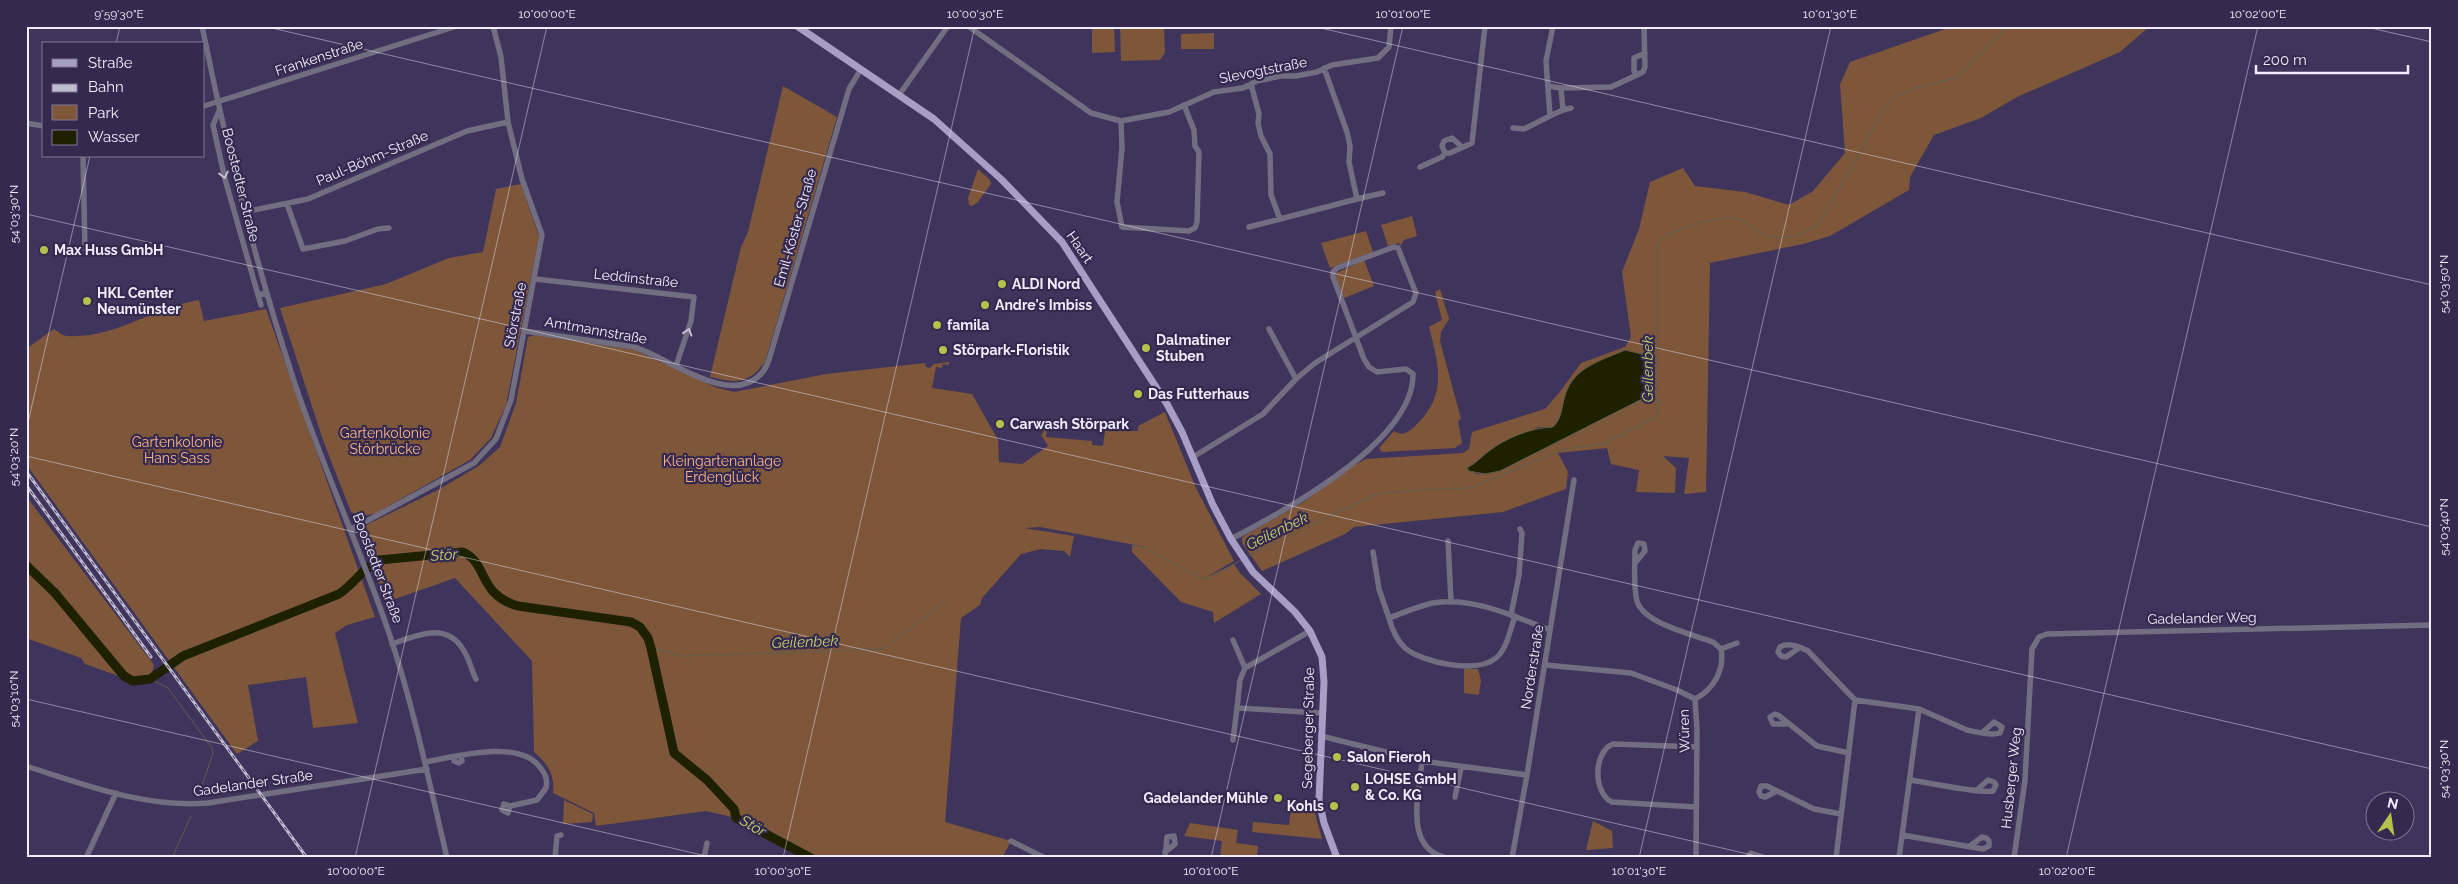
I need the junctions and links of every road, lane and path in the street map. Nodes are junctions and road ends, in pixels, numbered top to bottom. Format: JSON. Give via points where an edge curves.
{"nodes":[{"id":1,"x":202,"y":26,"type":"edge"},
{"id":2,"x":457,"y":26,"type":"edge"},
{"id":3,"x":493,"y":26,"type":"edge"},
{"id":4,"x":797,"y":26,"type":"edge"},
{"id":5,"x":948,"y":26,"type":"edge"},
{"id":6,"x":968,"y":26,"type":"edge"},
{"id":7,"x":1391,"y":26,"type":"edge"},
{"id":8,"x":1485,"y":26,"type":"edge"},
{"id":9,"x":1553,"y":26,"type":"edge"},
{"id":10,"x":1644,"y":26,"type":"edge"},
{"id":11,"x":1645,"y":53,"type":"junction"},
{"id":12,"x":1324,"y":68,"type":"junction"},
{"id":13,"x":861,"y":69,"type":"junction"},
{"id":14,"x":1637,"y":75,"type":"junction"},
{"id":15,"x":1251,"y":84,"type":"junction"},
{"id":16,"x":1548,"y":86,"type":"junction"},
{"id":17,"x":1561,"y":88,"type":"junction"},
{"id":18,"x":899,"y":95,"type":"junction"},
{"id":19,"x":218,"y":102,"type":"junction"},
{"id":20,"x":1184,"y":105,"type":"junction"},
{"id":21,"x":205,"y":106,"type":"edge"},
{"id":22,"x":1571,"y":108,"type":"dead end"},
{"id":23,"x":1563,"y":110,"type":"junction"},
{"id":24,"x":219,"y":111,"type":"junction"},
{"id":25,"x":1550,"y":116,"type":"junction"},
{"id":26,"x":1121,"y":121,"type":"junction"},
{"id":27,"x":508,"y":122,"type":"junction"},
{"id":28,"x":26,"y":124,"type":"edge"},
{"id":29,"x":42,"y":126,"type":"edge"},
{"id":30,"x":1513,"y":128,"type":"dead end"},
{"id":31,"x":1462,"y":148,"type":"junction"},
{"id":32,"x":1445,"y":153,"type":"junction"},
{"id":33,"x":83,"y":158,"type":"edge"},
{"id":34,"x":1420,"y":167,"type":"dead end"},
{"id":35,"x":1384,"y":193,"type":"dead end"},
{"id":36,"x":1357,"y":199,"type":"junction"},
{"id":37,"x":287,"y":204,"type":"junction"},
{"id":38,"x":244,"y":212,"type":"junction"},
{"id":39,"x":1280,"y":219,"type":"junction"},
{"id":40,"x":1249,"y":227,"type":"dead end"},
{"id":41,"x":389,"y":228,"type":"dead end"},
{"id":42,"x":85,"y":249,"type":"dead end"},
{"id":43,"x":535,"y":279,"type":"junction"},
{"id":44,"x":266,"y":293,"type":"junction"},
{"id":45,"x":258,"y":295,"type":"junction"},
{"id":46,"x":261,"y":305,"type":"dead end"},
{"id":47,"x":1269,"y":330,"type":"dead end"},
{"id":48,"x":525,"y":331,"type":"junction"},
{"id":49,"x":1355,"y":337,"type":"junction"},
{"id":50,"x":676,"y":366,"type":"junction"},
{"id":51,"x":1296,"y":379,"type":"junction"},
{"id":52,"x":744,"y":384,"type":"joint"},
{"id":53,"x":1193,"y":457,"type":"junction"},
{"id":54,"x":1574,"y":480,"type":"dead end"},
{"id":55,"x":1520,"y":529,"type":"dead end"},
{"id":56,"x":350,"y":530,"type":"junction"},
{"id":57,"x":1231,"y":539,"type":"junction"},
{"id":58,"x":1448,"y":541,"type":"dead end"},
{"id":59,"x":1373,"y":552,"type":"dead end"},
{"id":60,"x":1245,"y":560,"type":"joint"},
{"id":61,"x":1635,"y":563,"type":"dead end"},
{"id":62,"x":1451,"y":601,"type":"junction"},
{"id":63,"x":1513,"y":616,"type":"junction"},
{"id":64,"x":1389,"y":618,"type":"junction"},
{"id":65,"x":2432,"y":625,"type":"edge"},
{"id":66,"x":1550,"y":630,"type":"junction"},
{"id":67,"x":1310,"y":631,"type":"junction"},
{"id":68,"x":1233,"y":640,"type":"dead end"},
{"id":69,"x":1737,"y":642,"type":"dead end"},
{"id":70,"x":392,"y":644,"type":"junction"},
{"id":71,"x":1799,"y":648,"type":"dead end"},
{"id":72,"x":1721,"y":649,"type":"junction"},
{"id":73,"x":1545,"y":665,"type":"junction"},
{"id":74,"x":1245,"y":668,"type":"junction"},
{"id":75,"x":476,"y":679,"type":"dead end"},
{"id":76,"x":1695,"y":699,"type":"junction"},
{"id":77,"x":1856,"y":700,"type":"junction"},
{"id":78,"x":2030,"y":700,"type":"joint"},
{"id":79,"x":1237,"y":708,"type":"junction"},
{"id":80,"x":1919,"y":709,"type":"junction"},
{"id":81,"x":1322,"y":713,"type":"junction"},
{"id":82,"x":1788,"y":724,"type":"dead end"},
{"id":83,"x":1983,"y":732,"type":"dead end"},
{"id":84,"x":1321,"y":736,"type":"junction"},
{"id":85,"x":1233,"y":740,"type":"dead end"},
{"id":86,"x":1697,"y":747,"type":"junction"},
{"id":87,"x":1849,"y":753,"type":"junction"},
{"id":88,"x":1422,"y":761,"type":"junction"},
{"id":89,"x":425,"y":762,"type":"junction"},
{"id":90,"x":26,"y":766,"type":"edge"},
{"id":91,"x":1461,"y":768,"type":"junction"},
{"id":92,"x":427,"y":769,"type":"junction"},
{"id":93,"x":1527,"y":775,"type":"junction"},
{"id":94,"x":1910,"y":780,"type":"junction"},
{"id":95,"x":1976,"y":790,"type":"dead end"},
{"id":96,"x":1777,"y":791,"type":"dead end"},
{"id":97,"x":116,"y":793,"type":"junction"},
{"id":98,"x":1455,"y":798,"type":"dead end"},
{"id":99,"x":510,"y":806,"type":"dead end"},
{"id":100,"x":1696,"y":807,"type":"junction"},
{"id":101,"x":1841,"y":814,"type":"junction"},
{"id":102,"x":561,"y":835,"type":"dead end"},
{"id":103,"x":1902,"y":835,"type":"junction"},
{"id":104,"x":1010,"y":841,"type":"dead end"},
{"id":105,"x":707,"y":843,"type":"dead end"},
{"id":106,"x":1970,"y":846,"type":"dead end"},
{"id":107,"x":86,"y":858,"type":"edge"},
{"id":108,"x":447,"y":858,"type":"edge"},
{"id":109,"x":555,"y":858,"type":"edge"},
{"id":110,"x":704,"y":858,"type":"edge"},
{"id":111,"x":1045,"y":858,"type":"edge"},
{"id":112,"x":1336,"y":858,"type":"edge"},
{"id":113,"x":1448,"y":858,"type":"edge"},
{"id":114,"x":1512,"y":858,"type":"edge"},
{"id":115,"x":1688,"y":858,"type":"edge"},
{"id":116,"x":1696,"y":858,"type":"edge"},
{"id":117,"x":1746,"y":858,"type":"edge"},
{"id":118,"x":1765,"y":858,"type":"edge"},
{"id":119,"x":1836,"y":858,"type":"edge"},
{"id":120,"x":1899,"y":858,"type":"edge"},
{"id":121,"x":2014,"y":858,"type":"edge"}],
"edges":[{"from":1,"to":19,"type":"street","name":"Boostedter Straße"},
{"from":2,"to":19,"type":"street","name":"Frankenstraße"},
{"from":3,"to":27,"type":"street","name":"Störstraße","via":[[501,57]]},
{"from":4,"to":13,"type":"main road","name":"Haart"},
{"from":5,"to":18,"type":"street"},
{"from":6,"to":26,"type":"street","name":"Slevogtstraße","via":[[1091,113]]},
{"from":7,"to":12,"type":"street","name":"Slevogtstraße","via":[[1389,47],[1378,58]]},
{"from":8,"to":31,"type":"street","via":[[1473,140]]},
{"from":9,"to":16,"type":"street","via":[[1546,61]]},
{"from":10,"to":11,"type":"street"},
{"from":11,"to":14,"type":"street","via":[[1645,67]]},
{"from":11,"to":14,"type":"street","via":[[1634,58]]},
{"from":12,"to":15,"type":"street","name":"Slevogtstraße"},
{"from":12,"to":36,"type":"street","via":[[1347,132]]},
{"from":13,"to":18,"type":"main road","name":"Haart"},
{"from":13,"to":52,"type":"street","name":"Emil-Köster-Straße","via":[[850,88],[840,118],[767,365],[760,375]]},
{"from":14,"to":17,"type":"street","via":[[1611,87]]},
{"from":15,"to":20,"type":"street","name":"Slevogtstraße","via":[[1214,92]]},
{"from":15,"to":39,"type":"street","via":[[1261,136],[1270,154],[1271,195]]},
{"from":16,"to":17,"type":"street"},
{"from":16,"to":25,"type":"street"},
{"from":17,"to":23,"type":"street"},
{"from":18,"to":53,"type":"main road","name":"Haart","via":[[960,141],[1057,237],[1167,404]]},
{"from":19,"to":21,"type":"street","name":"Frankenstraße"},
{"from":19,"to":24,"type":"street","name":"Boostedter Straße"},
{"from":20,"to":26,"type":"street","name":"Slevogtstraße","via":[[1155,116]]},
{"from":20,"to":26,"type":"street","via":[[1199,152],[1200,177],[1195,228],[1189,231],[1120,229],[1117,202]]},
{"from":22,"to":23,"type":"street"},
{"from":23,"to":25,"type":"street"},
{"from":24,"to":38,"type":"street","name":"Boostedter Straße"},
{"from":24,"to":45,"type":"street","name":"Boostedter Straße","one_way":true,"via":[[213,125]]},
{"from":25,"to":30,"type":"street","via":[[1524,128]]},
{"from":27,"to":37,"type":"street","name":"Paul-Böhm-Straße","via":[[467,131],[331,190]]},
{"from":27,"to":43,"type":"street","name":"Störstraße","via":[[522,179],[541,228]]},
{"from":28,"to":29,"type":"street"},
{"from":31,"to":32,"type":"street"},
{"from":31,"to":32,"type":"street","via":[[1456,140],[1448,138],[1442,146]]},
{"from":32,"to":34,"type":"street"},
{"from":33,"to":42,"type":"street"},
{"from":35,"to":36,"type":"street"},
{"from":36,"to":39,"type":"street"},
{"from":37,"to":38,"type":"street","name":"Paul-Böhm-Straße"},
{"from":37,"to":41,"type":"street","via":[[303,249]]},
{"from":38,"to":44,"type":"street","name":"Boostedter Straße"},
{"from":39,"to":40,"type":"street"},
{"from":43,"to":48,"type":"street","name":"Störstraße"},
{"from":50,"to":43,"type":"street","name":"Leddinstraße","one_way":true,"via":[[690,328],[694,296]]},
{"from":44,"to":45,"type":"street"},
{"from":44,"to":56,"type":"street","name":"Boostedter Straße","via":[[294,383]]},
{"from":45,"to":46,"type":"street","name":"Boostedter Straße"},
{"from":47,"to":51,"type":"street"},
{"from":48,"to":50,"type":"street","name":"Amtmannstraße","via":[[634,347]]},
{"from":48,"to":56,"type":"street","name":"Störstraße","via":[[507,414],[487,451],[457,474]]},
{"from":49,"to":49,"type":"street","via":[[1333,272],[1397,247],[1416,293],[1415,300]]},
{"from":49,"to":51,"type":"street"},
{"from":49,"to":57,"type":"street","via":[[1366,364],[1373,370],[1383,373],[1406,369],[1414,376],[1396,420],[1363,456],[1307,497]]},
{"from":50,"to":52,"type":"street","name":"Amtmannstraße","via":[[717,384],[733,387]]},
{"from":51,"to":53,"type":"street","via":[[1263,414]]},
{"from":53,"to":57,"type":"main road","name":"Haart"},
{"from":54,"to":66,"type":"street","name":"Norderstraße"},
{"from":55,"to":63,"type":"street","via":[[1520,563]]},
{"from":56,"to":70,"type":"street","name":"Boostedter Straße"},
{"from":57,"to":60,"type":"main road","name":"Haart"},
{"from":58,"to":62,"type":"street"},
{"from":59,"to":64,"type":"street"},
{"from":60,"to":67,"type":"main road","name":"Segeberger Straße"},
{"from":61,"to":72,"type":"street","via":[[1637,598],[1646,615],[1713,642]]},
{"from":62,"to":63,"type":"street"},
{"from":62,"to":64,"type":"street","via":[[1433,603]]},
{"from":63,"to":64,"type":"street","via":[[1498,656],[1486,664],[1470,667],[1417,655],[1398,639]]},
{"from":63,"to":66,"type":"street"},
{"from":65,"to":78,"type":"street","name":"Gadelander Weg","via":[[2047,634],[2039,637],[2032,649]]},
{"from":66,"to":73,"type":"street","name":"Norderstraße"},
{"from":67,"to":74,"type":"street"},
{"from":67,"to":81,"type":"main road","name":"Segeberger Straße","via":[[1323,664]]},
{"from":68,"to":74,"type":"street"},
{"from":69,"to":72,"type":"street"},
{"from":70,"to":75,"type":"street","via":[[431,632],[446,633],[464,650]]},
{"from":70,"to":89,"type":"street","name":"Boostedter Straße"},
{"from":71,"to":77,"type":"street","via":[[1811,652]]},
{"from":72,"to":76,"type":"street","via":[[1716,679],[1705,694]]},
{"from":73,"to":76,"type":"street","name":"Würen","via":[[1631,673]]},
{"from":73,"to":93,"type":"street","name":"Norderstraße"},
{"from":74,"to":79,"type":"street","via":[[1240,680]]},
{"from":76,"to":86,"type":"street","name":"Würen"},
{"from":77,"to":80,"type":"street"},
{"from":77,"to":87,"type":"street"},
{"from":78,"to":121,"type":"street","name":"Husberger Weg","via":[[2025,780]]},
{"from":79,"to":81,"type":"street"},
{"from":79,"to":85,"type":"street"},
{"from":80,"to":83,"type":"street","via":[[1962,728]]},
{"from":80,"to":94,"type":"street"},
{"from":81,"to":84,"type":"main road","name":"Segeberger Straße"},
{"from":82,"to":87,"type":"street","via":[[1816,746]]},
{"from":84,"to":88,"type":"street"},
{"from":84,"to":112,"type":"main road","name":"Segeberger Straße","via":[[1319,800]]},
{"from":86,"to":100,"type":"street","name":"Würen"},
{"from":86,"to":100,"type":"street","via":[[1612,744],[1603,750],[1600,757],[1599,785],[1601,794],[1612,802]]},
{"from":87,"to":101,"type":"street"},
{"from":88,"to":91,"type":"street"},
{"from":88,"to":113,"type":"street","via":[[1417,829],[1430,851]]},
{"from":89,"to":92,"type":"street","name":"Boostedter Straße"},
{"from":89,"to":99,"type":"street","via":[[476,753],[523,754],[535,761],[546,779],[544,794],[534,802]]},
{"from":90,"to":97,"type":"street","name":"Gadelander Straße"},
{"from":91,"to":93,"type":"street"},
{"from":91,"to":98,"type":"street"},
{"from":92,"to":97,"type":"street","name":"Gadelander Straße","via":[[208,803],[161,803]]},
{"from":92,"to":108,"type":"street","name":"Boostedter Straße"},
{"from":93,"to":114,"type":"street","name":"Norderstraße"},
{"from":94,"to":95,"type":"street"},
{"from":94,"to":103,"type":"street"},
{"from":96,"to":101,"type":"street","via":[[1814,809]]},
{"from":97,"to":107,"type":"street"},
{"from":100,"to":116,"type":"street","name":"Würen"},
{"from":101,"to":119,"type":"street"},
{"from":102,"to":109,"type":"street","via":[[557,836]]},
{"from":103,"to":106,"type":"street"},
{"from":103,"to":120,"type":"street"},
{"from":104,"to":111,"type":"street"},
{"from":105,"to":110,"type":"street"},
{"from":115,"to":116,"type":"street"},
{"from":117,"to":118,"type":"street","via":[[1752,853]]}]}
